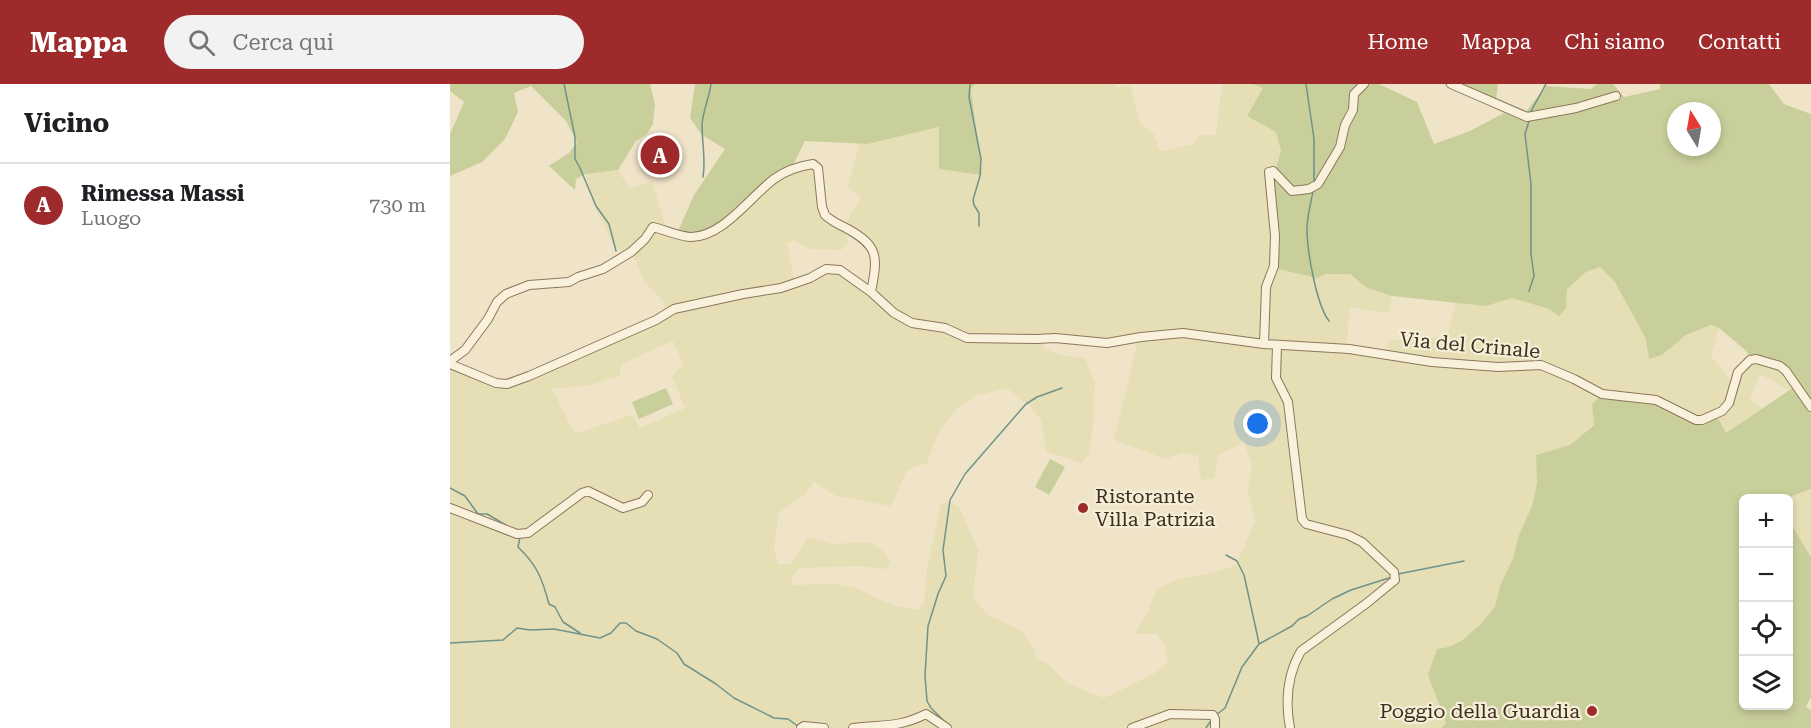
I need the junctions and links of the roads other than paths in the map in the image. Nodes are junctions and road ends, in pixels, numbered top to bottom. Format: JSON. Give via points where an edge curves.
{"nodes":[{"id":1,"x":1364,"y":84,"type":"edge"},
{"id":2,"x":1451,"y":84,"type":"edge"},
{"id":3,"x":1616,"y":96,"type":"dead end"},
{"id":4,"x":871,"y":292,"type":"junction"},
{"id":5,"x":1264,"y":344,"type":"junction"},
{"id":6,"x":1276,"y":345,"type":"junction"},
{"id":7,"x":450,"y":362,"type":"edge"},
{"id":8,"x":1811,"y":407,"type":"edge"},
{"id":9,"x":648,"y":495,"type":"dead end"},
{"id":10,"x":450,"y":508,"type":"edge"},
{"id":11,"x":801,"y":728,"type":"edge"},
{"id":12,"x":824,"y":728,"type":"edge"},
{"id":13,"x":853,"y":728,"type":"edge"},
{"id":14,"x":947,"y":728,"type":"edge"},
{"id":15,"x":1132,"y":728,"type":"edge"},
{"id":16,"x":1215,"y":728,"type":"edge"},
{"id":17,"x":1290,"y":728,"type":"edge"}],
"edges":[{"from":1,"to":5,"type":"street","via":[[1354,93],[1353,110],[1344,125],[1340,147],[1318,184],[1292,190],[1273,171],[1269,172],[1275,246],[1274,266],[1266,287]]},
{"from":2,"to":3,"type":"street","via":[[1527,117]]},
{"from":4,"to":5,"type":"street","name":"Via del Crinale","via":[[912,323],[945,328],[967,338],[1054,338],[1107,343],[1183,333]]},
{"from":4,"to":7,"type":"street","name":"Via del Crinale","via":[[840,270],[826,269],[781,288],[674,309],[507,384],[496,383]]},
{"from":4,"to":7,"type":"street","via":[[874,263],[870,244],[825,215],[818,168],[805,165],[775,178],[716,229],[700,236],[688,237],[653,227],[631,252],[603,269],[568,282],[530,285],[506,294],[465,350]]},
{"from":5,"to":6,"type":"street","name":"Via del Crinale"},
{"from":6,"to":8,"type":"street","name":"Via del Crinale","via":[[1349,349],[1498,367],[1541,365],[1602,394],[1656,400],[1695,420],[1722,411],[1729,403],[1738,372],[1756,359],[1786,371]]},
{"from":6,"to":17,"type":"street","via":[[1276,378],[1288,402],[1302,519],[1306,524],[1362,542],[1394,572],[1395,580],[1301,651],[1287,694]]},
{"from":9,"to":10,"type":"street","via":[[642,502],[623,508],[588,491],[528,533],[517,534]]},
{"from":11,"to":12,"type":"street"},
{"from":13,"to":14,"type":"street","via":[[908,725],[926,714]]},
{"from":15,"to":16,"type":"street","via":[[1170,714],[1213,715]]}]}
